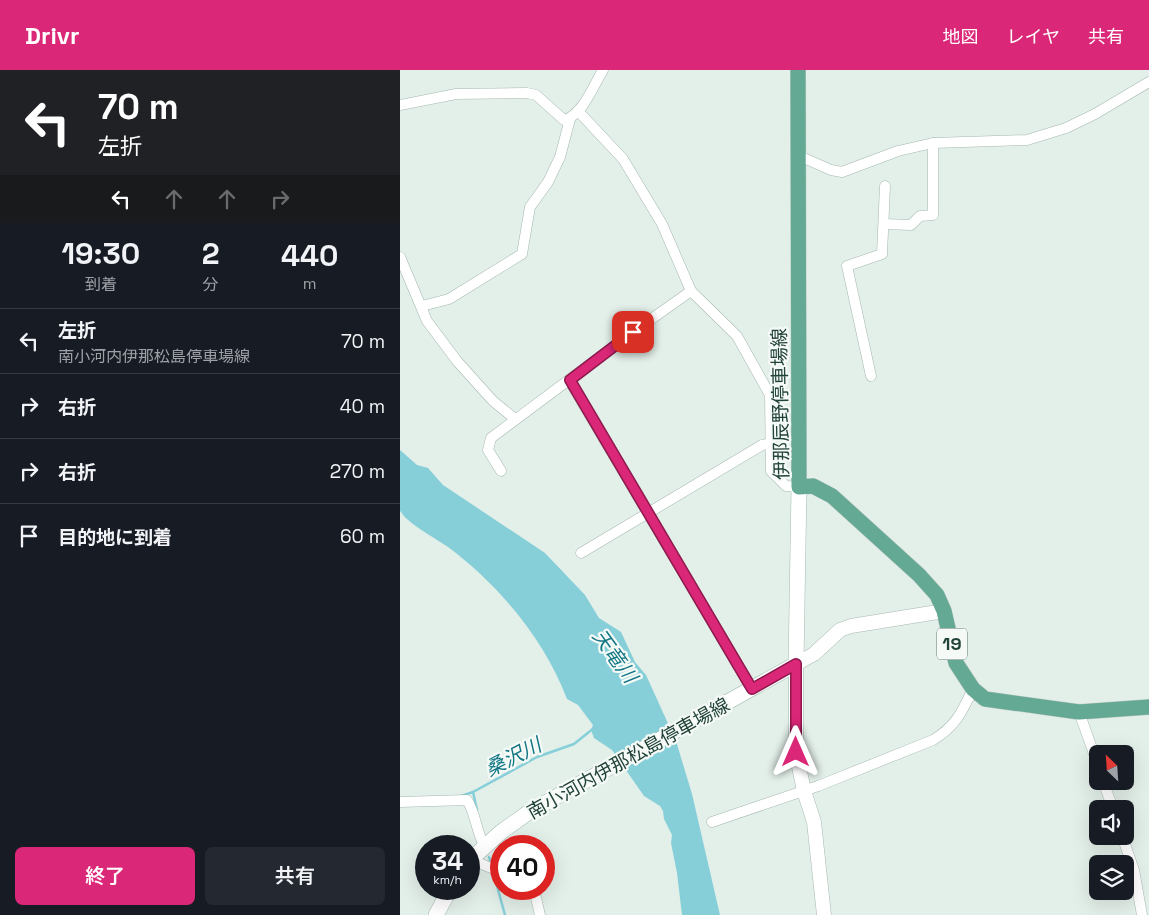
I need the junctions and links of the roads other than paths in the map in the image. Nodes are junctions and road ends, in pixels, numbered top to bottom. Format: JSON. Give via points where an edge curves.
{"nodes":[{"id":1,"x":603,"y":70,"type":"edge"},
{"id":2,"x":798,"y":70,"type":"edge"},
{"id":3,"x":1149,"y":82,"type":"edge"},
{"id":4,"x":400,"y":105,"type":"edge"},
{"id":5,"x":578,"y":111,"type":"junction"},
{"id":6,"x":570,"y":119,"type":"junction"},
{"id":7,"x":933,"y":143,"type":"junction"},
{"id":8,"x":797,"y":155,"type":"junction"},
{"id":9,"x":885,"y":186,"type":"dead end"},
{"id":10,"x":884,"y":224,"type":"junction"},
{"id":11,"x":400,"y":257,"type":"edge"},
{"id":12,"x":691,"y":291,"type":"junction"},
{"id":13,"x":422,"y":306,"type":"junction"},
{"id":14,"x":871,"y":376,"type":"dead end"},
{"id":15,"x":570,"y":380,"type":"junction"},
{"id":16,"x":515,"y":419,"type":"junction"},
{"id":17,"x":772,"y":443,"type":"junction"},
{"id":18,"x":500,"y":471,"type":"dead end"},
{"id":19,"x":799,"y":487,"type":"junction"},
{"id":20,"x":648,"y":513,"type":"junction"},
{"id":21,"x":581,"y":553,"type":"dead end"},
{"id":22,"x":944,"y":611,"type":"junction"},
{"id":23,"x":796,"y":664,"type":"junction"},
{"id":24,"x":752,"y":689,"type":"junction"},
{"id":25,"x":973,"y":689,"type":"junction"},
{"id":26,"x":1149,"y":707,"type":"edge"},
{"id":27,"x":1079,"y":712,"type":"junction"},
{"id":28,"x":1091,"y":745,"type":"edge"},
{"id":29,"x":804,"y":791,"type":"junction"},
{"id":30,"x":400,"y":802,"type":"edge"},
{"id":31,"x":712,"y":822,"type":"dead end"},
{"id":32,"x":484,"y":845,"type":"junction"},
{"id":33,"x":1125,"y":845,"type":"edge"},
{"id":34,"x":480,"y":849,"type":"edge"},
{"id":35,"x":444,"y":900,"type":"edge"},
{"id":36,"x":537,"y":900,"type":"edge"},
{"id":37,"x":436,"y":915,"type":"edge"},
{"id":38,"x":540,"y":915,"type":"edge"},
{"id":39,"x":824,"y":915,"type":"edge"},
{"id":40,"x":1142,"y":915,"type":"edge"}],
"edges":[{"from":1,"to":5,"type":"street"},
{"from":2,"to":8,"type":"main road","name":"伊那辰野停車場線"},
{"from":3,"to":7,"type":"street","via":[[1080,121],[1027,140]]},
{"from":4,"to":6,"type":"street","via":[[456,94],[512,91],[536,95],[564,120]]},
{"from":5,"to":6,"type":"street"},
{"from":5,"to":12,"type":"street","via":[[623,159],[662,224]]},
{"from":6,"to":13,"type":"street","via":[[560,156],[548,182],[530,207],[522,254],[449,299]]},
{"from":7,"to":8,"type":"street","via":[[898,151],[842,172]]},
{"from":7,"to":10,"type":"street","via":[[933,215],[920,216],[911,225]]},
{"from":8,"to":19,"type":"main road","name":"伊那辰野停車場線"},
{"from":9,"to":10,"type":"street"},
{"from":10,"to":14,"type":"street","via":[[882,254],[847,266]]},
{"from":11,"to":13,"type":"street"},
{"from":12,"to":15,"type":"street"},
{"from":12,"to":17,"type":"street","via":[[737,336],[770,395]]},
{"from":13,"to":16,"type":"street","via":[[427,321],[457,361],[493,401]]},
{"from":15,"to":16,"type":"street"},
{"from":15,"to":20,"type":"street"},
{"from":16,"to":18,"type":"street","via":[[491,438],[488,450]]},
{"from":17,"to":19,"type":"street","via":[[771,470],[786,486]]},
{"from":17,"to":20,"type":"street","via":[[762,444]]},
{"from":19,"to":22,"type":"main road","name":"伊那辰野停車場線","number":"19","via":[[813,486],[832,496],[919,575],[937,595]]},
{"from":19,"to":23,"type":"main road"},
{"from":20,"to":21,"type":"street"},
{"from":20,"to":24,"type":"street"},
{"from":22,"to":23,"type":"street","via":[[851,626],[840,630],[814,654]]},
{"from":22,"to":25,"type":"main road","name":"伊那辰野停車場線","number":"19","via":[[956,663]]},
{"from":23,"to":24,"type":"main road","name":"南小河内伊那松島停車場線"},
{"from":23,"to":29,"type":"street","via":[[796,752]]},
{"from":24,"to":32,"type":"main road","name":"南小河内伊那松島停車場線","via":[[574,786],[517,820]]},
{"from":25,"to":27,"type":"main road","name":"伊那辰野停車場線","number":"19","via":[[985,699]]},
{"from":25,"to":29,"type":"street","via":[[949,731]]},
{"from":26,"to":27,"type":"main road","name":"伊那辰野停車場線","number":"19"},
{"from":27,"to":28,"type":"street"},
{"from":29,"to":31,"type":"street"},
{"from":29,"to":39,"type":"street","via":[[814,822]]},
{"from":30,"to":32,"type":"street","via":[[467,800]]},
{"from":32,"to":34,"type":"main road","name":"南小河内伊那松島停車場線"},
{"from":33,"to":40,"type":"street","via":[[1134,870]]},
{"from":35,"to":37,"type":"main road"},
{"from":36,"to":38,"type":"street"}]}
